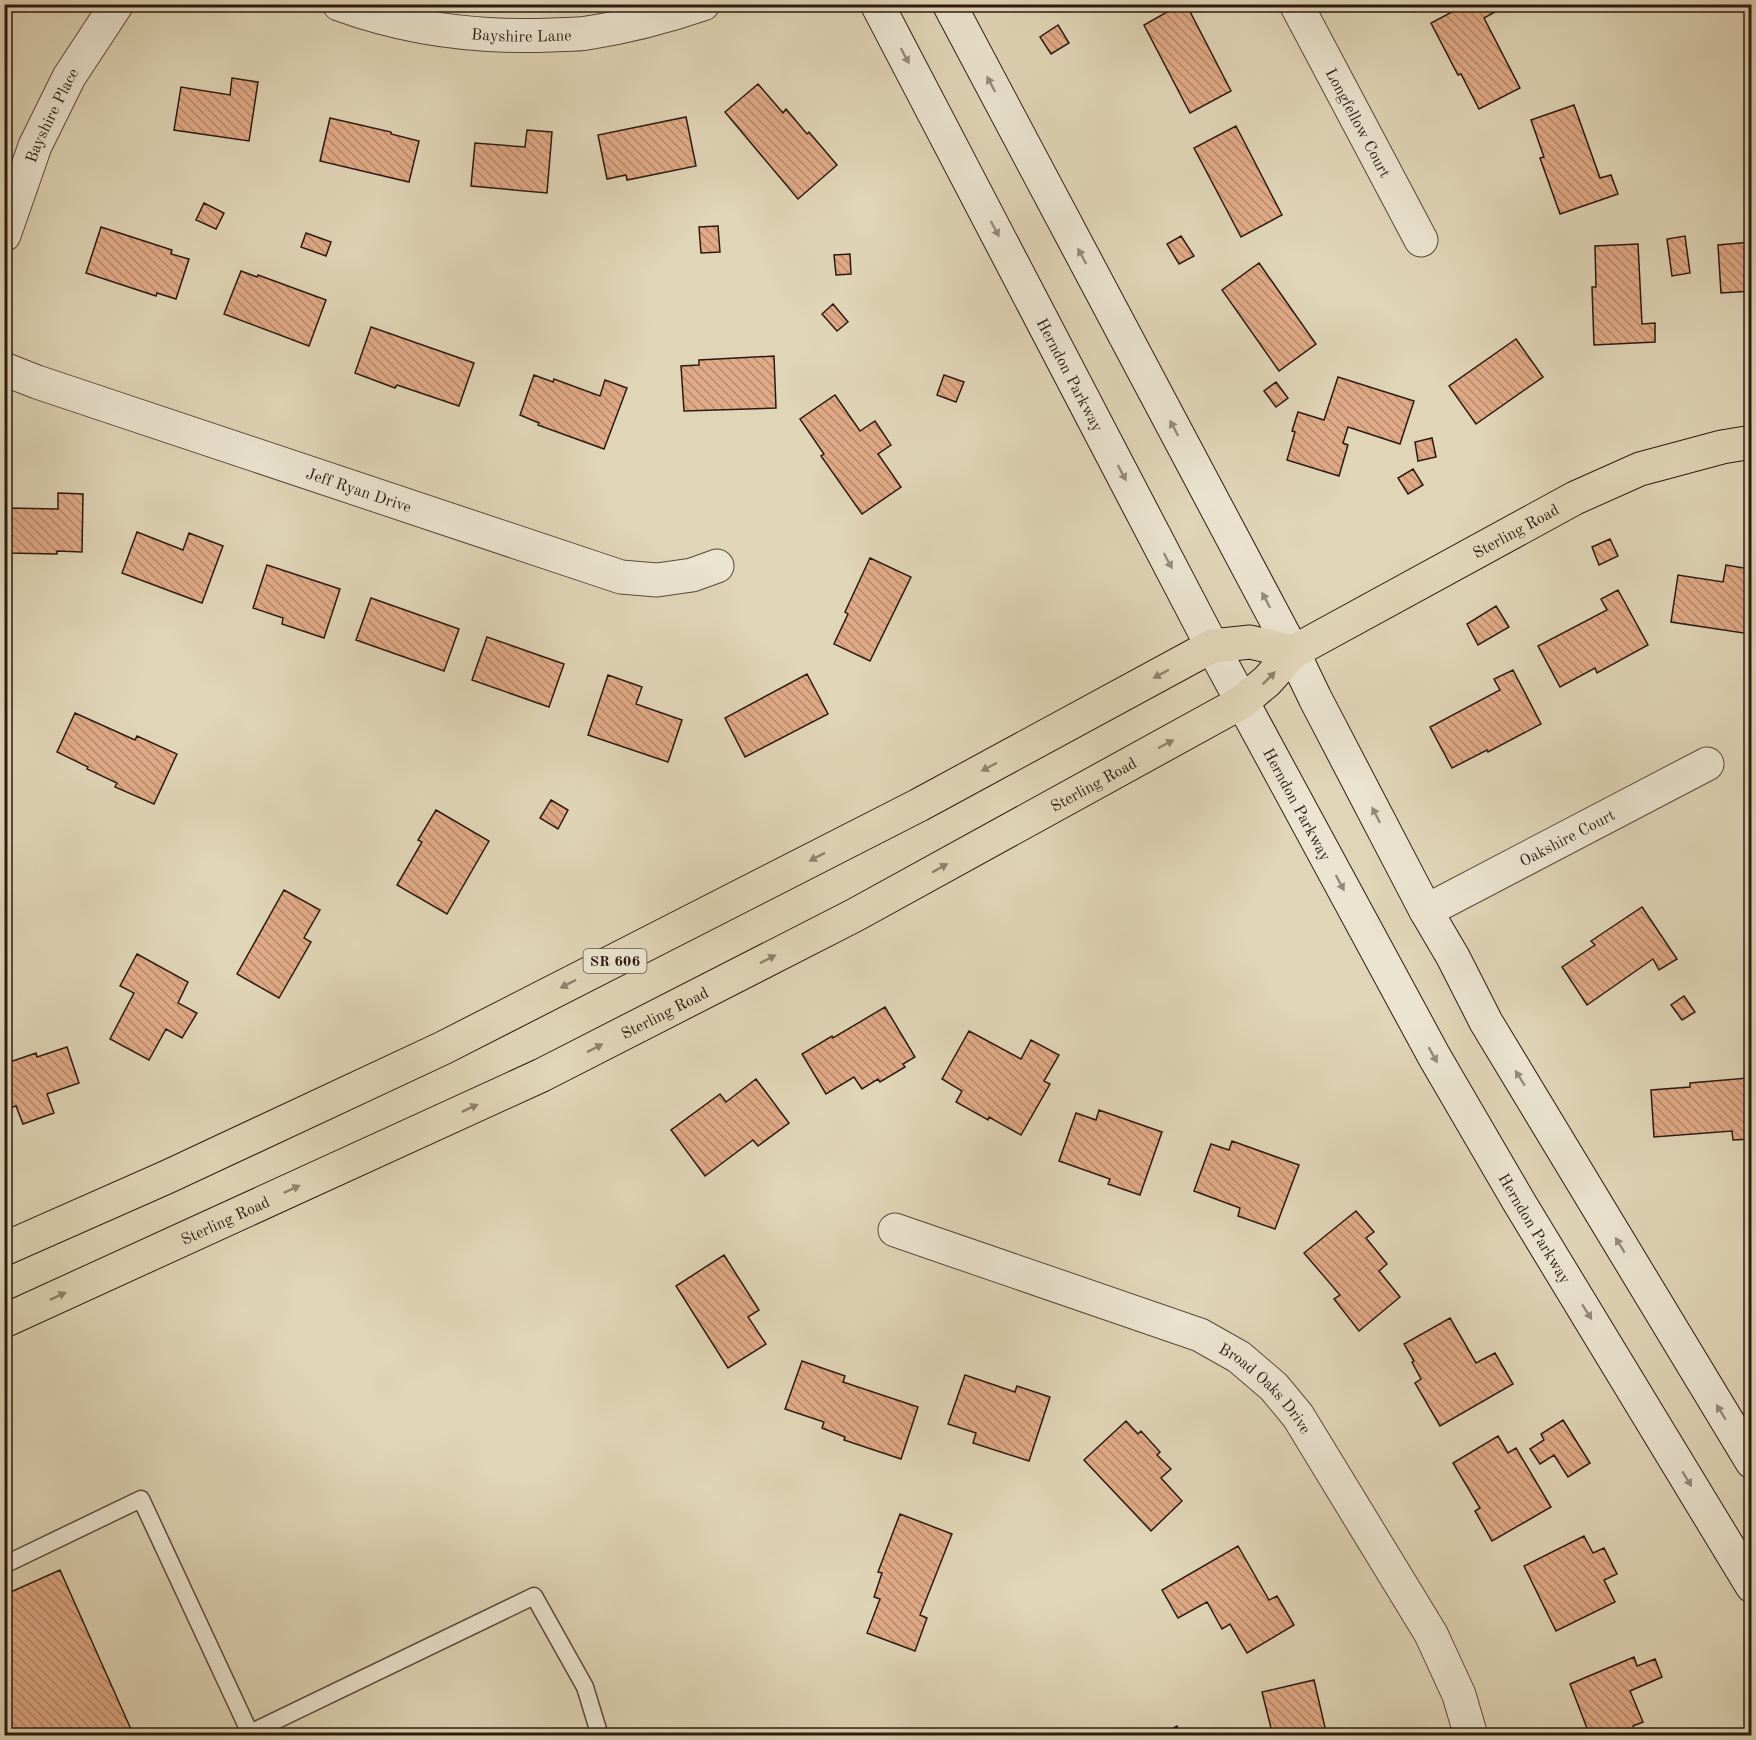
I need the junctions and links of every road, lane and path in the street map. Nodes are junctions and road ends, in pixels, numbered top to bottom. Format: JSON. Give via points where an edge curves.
{"nodes":[{"id":1,"x":117,"y":4,"type":"edge"},
{"id":2,"x":339,"y":4,"type":"edge"},
{"id":3,"x":703,"y":4,"type":"edge"},
{"id":4,"x":877,"y":4,"type":"edge"},
{"id":5,"x":949,"y":4,"type":"edge"},
{"id":6,"x":1296,"y":4,"type":"edge"},
{"id":7,"x":4,"y":234,"type":"edge"},
{"id":8,"x":1421,"y":240,"type":"dead end"},
{"id":9,"x":4,"y":369,"type":"edge"},
{"id":10,"x":1752,"y":442,"type":"edge"},
{"id":11,"x":717,"y":566,"type":"dead end"},
{"id":12,"x":1212,"y":646,"type":"junction"},
{"id":13,"x":1293,"y":652,"type":"junction"},
{"id":14,"x":1242,"y":702,"type":"junction"},
{"id":15,"x":1707,"y":764,"type":"dead end"},
{"id":16,"x":1426,"y":911,"type":"junction"},
{"id":17,"x":895,"y":1230,"type":"dead end"},
{"id":18,"x":4,"y":1249,"type":"edge"},
{"id":19,"x":4,"y":1321,"type":"edge"},
{"id":20,"x":1752,"y":1462,"type":"edge"},
{"id":21,"x":4,"y":1565,"type":"edge"},
{"id":22,"x":1752,"y":1586,"type":"edge"},
{"id":23,"x":600,"y":1736,"type":"edge"},
{"id":24,"x":1471,"y":1736,"type":"edge"}],
"edges":[{"from":1,"to":7,"type":"main road","name":"Bayshire Place","via":[[59,97],[35,146]]},
{"from":2,"to":3,"type":"main road","name":"Bayshire Lane","via":[[371,16],[442,31],[516,37],[586,33],[656,20]]},
{"from":4,"to":12,"type":"main road","name":"Herndon Parkway","one_way":true},
{"from":13,"to":5,"type":"main road","one_way":true},
{"from":6,"to":8,"type":"main road","name":"Longfellow Court"},
{"from":9,"to":11,"type":"main road","name":"Jeff Ryan Drive","via":[[621,577],[657,580],[692,575]]},
{"from":10,"to":13,"type":"main road","name":"Sterling Road","via":[[1640,469],[1575,498]]},
{"from":12,"to":13,"type":"main road","number":"SR 606","via":[[1250,642]]},
{"from":12,"to":14,"type":"main road","name":"Herndon Parkway"},
{"from":12,"to":18,"type":"main road","number":"SR 606","one_way":true,"via":[[919,805],[443,1048]]},
{"from":14,"to":13,"type":"main road","name":"Sterling Road","one_way":true},
{"from":16,"to":13,"type":"main road","one_way":true},
{"from":19,"to":14,"type":"main road","name":"Sterling Road","one_way":true,"via":[[543,1075],[855,915]]},
{"from":14,"to":22,"type":"main road","name":"Herndon Parkway","one_way":true,"via":[[1434,1056]]},
{"from":15,"to":16,"type":"main road","name":"Oakshire Court"},
{"from":20,"to":16,"type":"main road","one_way":true,"via":[[1486,1022]]},
{"from":17,"to":24,"type":"main road","name":"Broad Oaks Drive","via":[[1200,1335],[1239,1357],[1274,1386],[1298,1416],[1431,1634],[1459,1695]]},
{"from":21,"to":23,"type":"lane","via":[[141,1499],[250,1733],[534,1596],[585,1687]]}]}
